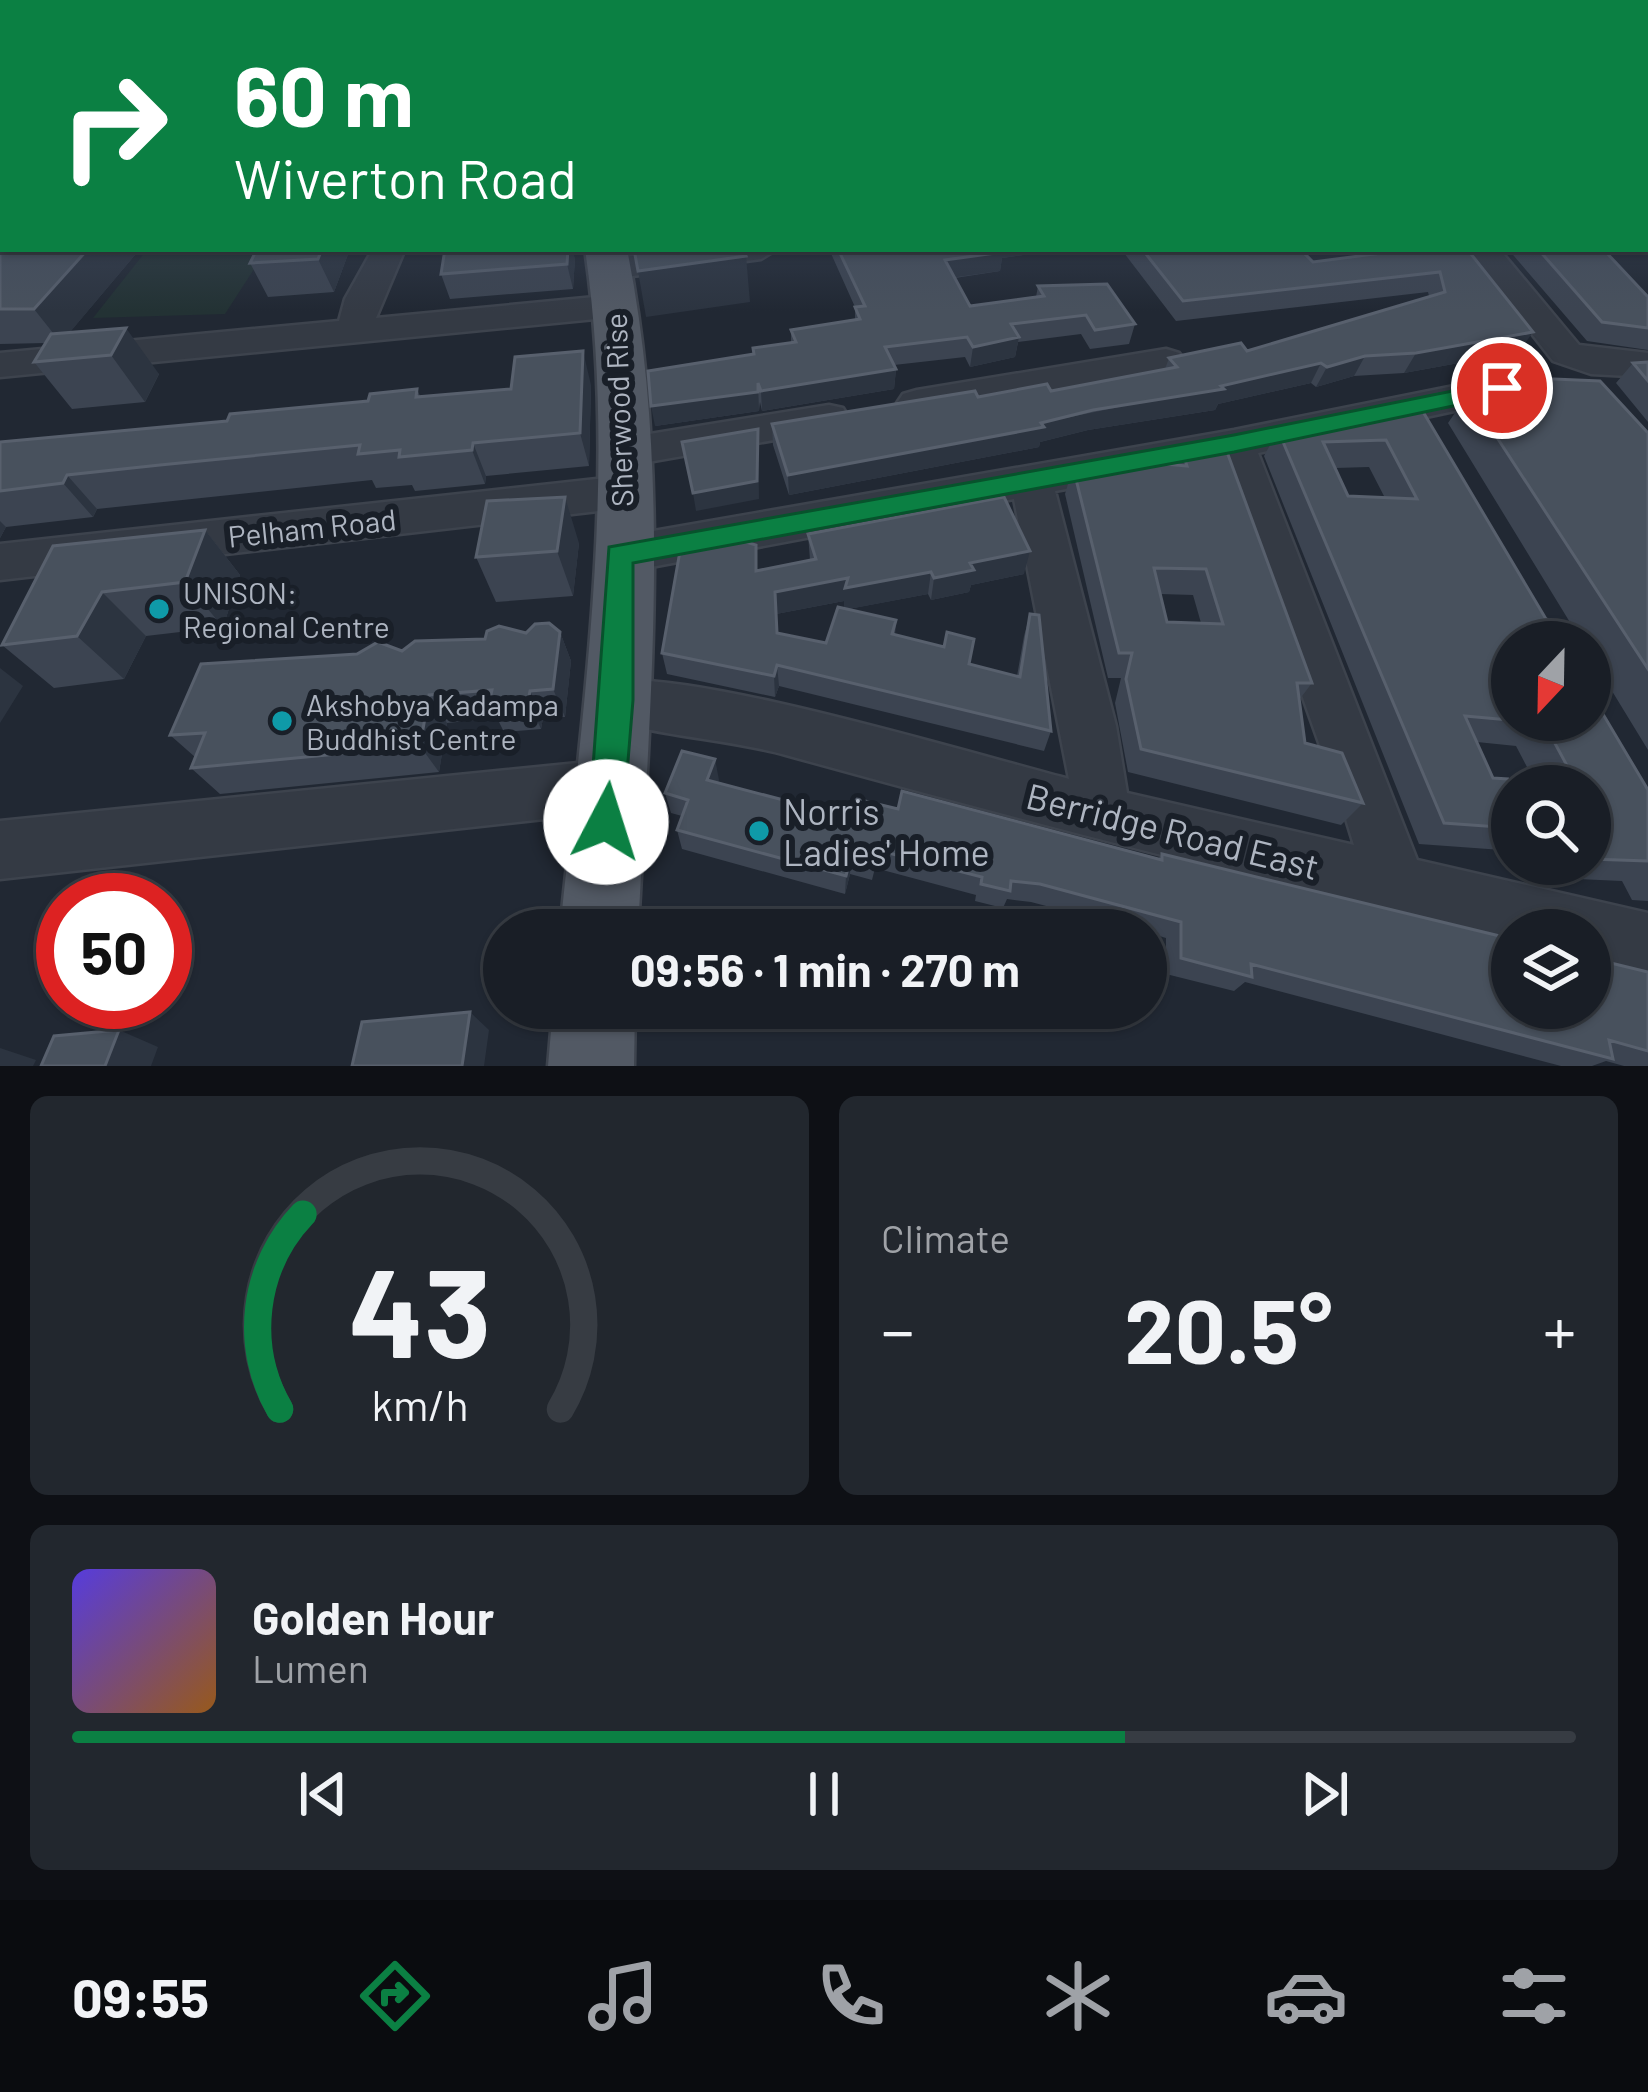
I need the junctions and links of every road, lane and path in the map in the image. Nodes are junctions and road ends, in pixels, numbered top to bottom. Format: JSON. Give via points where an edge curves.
{"nodes":[{"id":1,"x":387,"y":252,"type":"edge"},
{"id":2,"x":743,"y":252,"type":"edge"},
{"id":3,"x":1484,"y":252,"type":"edge"},
{"id":4,"x":611,"y":274,"type":"edge"},
{"id":5,"x":355,"y":330,"type":"junction"},
{"id":6,"x":1166,"y":361,"type":"edge"},
{"id":7,"x":0,"y":365,"type":"edge"},
{"id":8,"x":1648,"y":365,"type":"edge"},
{"id":9,"x":1598,"y":396,"type":"edge"},
{"id":10,"x":1234,"y":444,"type":"junction"},
{"id":11,"x":624,"y":472,"type":"junction"},
{"id":12,"x":1031,"y":480,"type":"junction"},
{"id":13,"x":619,"y":555,"type":"junction"},
{"id":14,"x":0,"y":562,"type":"edge"},
{"id":15,"x":617,"y":700,"type":"junction"},
{"id":16,"x":608,"y":786,"type":"junction"},
{"id":17,"x":1102,"y":814,"type":"junction"},
{"id":18,"x":0,"y":850,"type":"edge"},
{"id":19,"x":1394,"y":883,"type":"junction"},
{"id":20,"x":600,"y":909,"type":"edge"},
{"id":21,"x":1502,"y":909,"type":"edge"},
{"id":22,"x":1611,"y":935,"type":"edge"},
{"id":23,"x":1648,"y":944,"type":"edge"},
{"id":24,"x":593,"y":1029,"type":"edge"},
{"id":25,"x":591,"y":1066,"type":"edge"}],
"edges":[{"from":1,"to":5,"type":"street"},
{"from":2,"to":4,"type":"street"},
{"from":3,"to":8,"type":"street","via":[[1566,353]]},
{"from":4,"to":5,"type":"street"},
{"from":4,"to":11,"type":"main road","name":"Sherwood Rise"},
{"from":5,"to":7,"type":"street"},
{"from":6,"to":11,"type":"street","name":"Pelham Road"},
{"from":9,"to":10,"type":"street","via":[[1546,380],[1423,424]]},
{"from":10,"to":12,"type":"street"},
{"from":10,"to":19,"type":"street"},
{"from":11,"to":13,"type":"main road","name":"Sherwood Rise"},
{"from":11,"to":14,"type":"street","name":"Pelham Road"},
{"from":12,"to":13,"type":"street"},
{"from":12,"to":17,"type":"street"},
{"from":13,"to":15,"type":"main road","name":"Sherwood Rise"},
{"from":15,"to":16,"type":"main road","name":"Sherwood Rise"},
{"from":15,"to":17,"type":"street","name":"Berridge Road East","via":[[724,716]]},
{"from":16,"to":18,"type":"street"},
{"from":16,"to":20,"type":"main road","name":"Sherwood Rise"},
{"from":17,"to":19,"type":"street","name":"Berridge Road East"},
{"from":19,"to":21,"type":"street","name":"Berridge Road East"},
{"from":22,"to":23,"type":"street","name":"Berridge Road East"},
{"from":24,"to":25,"type":"main road"}]}
